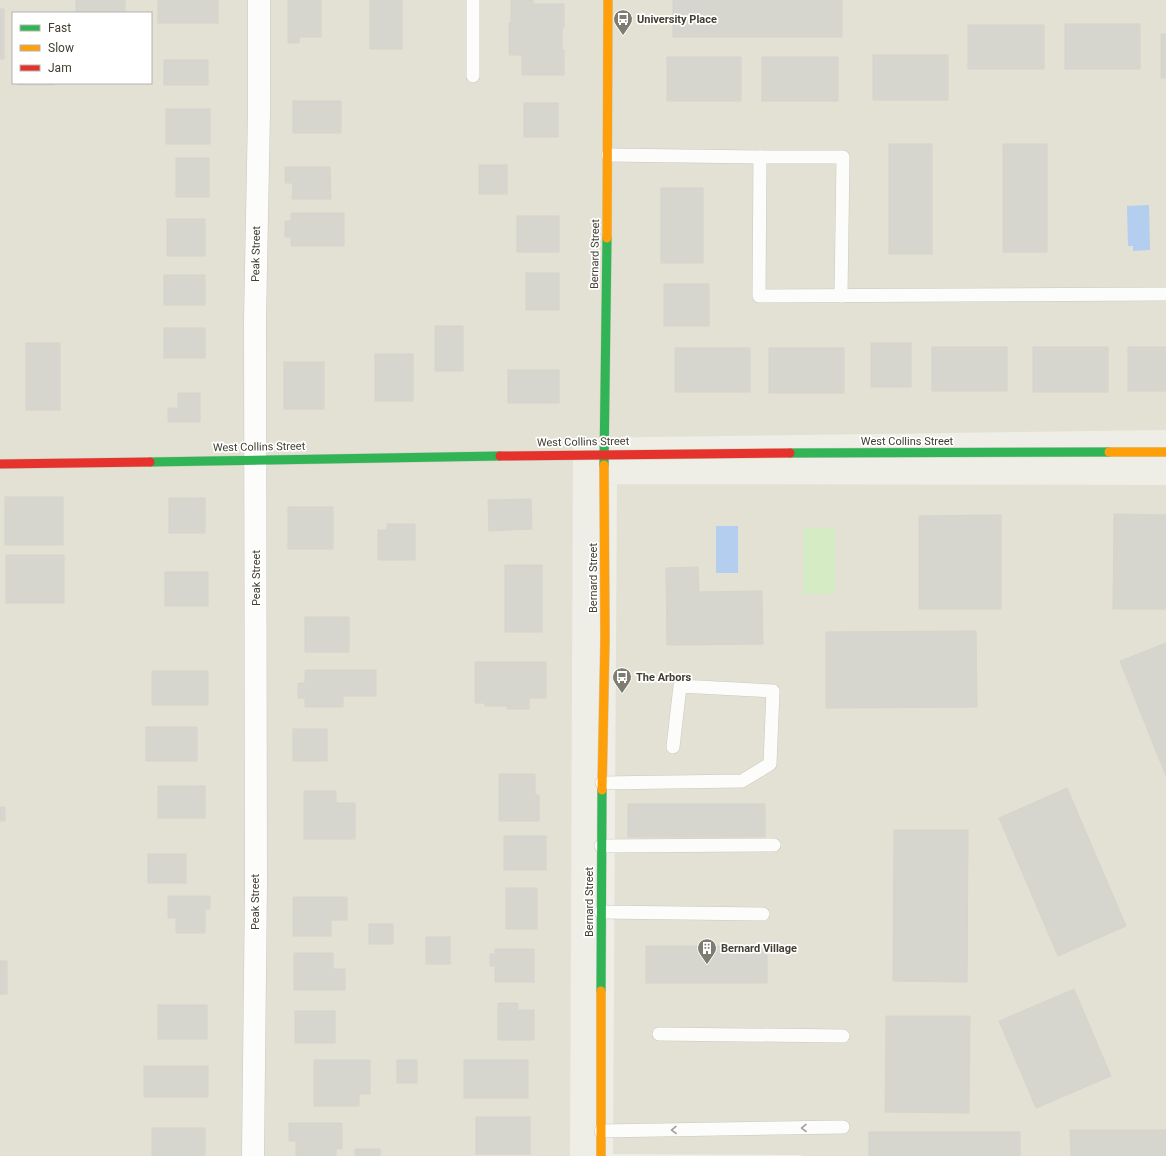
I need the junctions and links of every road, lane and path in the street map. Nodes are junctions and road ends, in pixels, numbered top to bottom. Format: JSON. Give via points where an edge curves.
{"nodes":[{"id":1,"x":259,"y":0,"type":"edge"},
{"id":2,"x":473,"y":0,"type":"edge"},
{"id":3,"x":608,"y":0,"type":"edge"},
{"id":4,"x":473,"y":76,"type":"dead end"},
{"id":5,"x":608,"y":155,"type":"junction"},
{"id":6,"x":760,"y":157,"type":"junction"},
{"id":7,"x":1166,"y":294,"type":"edge"},
{"id":8,"x":841,"y":296,"type":"junction"},
{"id":9,"x":1166,"y":452,"type":"edge"},
{"id":10,"x":604,"y":454,"type":"junction"},
{"id":11,"x":256,"y":460,"type":"junction"},
{"id":12,"x":0,"y":464,"type":"edge"},
{"id":13,"x":673,"y":747,"type":"dead end"},
{"id":14,"x":602,"y":783,"type":"junction"},
{"id":15,"x":774,"y":845,"type":"dead end"},
{"id":16,"x":601,"y":846,"type":"junction"},
{"id":17,"x":601,"y":912,"type":"junction"},
{"id":18,"x":763,"y":914,"type":"dead end"},
{"id":19,"x":659,"y":1034,"type":"dead end"},
{"id":20,"x":843,"y":1036,"type":"dead end"},
{"id":21,"x":843,"y":1127,"type":"dead end"},
{"id":22,"x":601,"y":1131,"type":"junction"},
{"id":23,"x":253,"y":1156,"type":"edge"},
{"id":24,"x":601,"y":1156,"type":"edge"}],
"edges":[{"from":1,"to":11,"type":"street","name":"Peak Street"},
{"from":2,"to":4,"type":"lane"},
{"from":3,"to":5,"type":"street","name":"Bernard Street"},
{"from":5,"to":6,"type":"lane"},
{"from":5,"to":10,"type":"street","name":"Bernard Street"},
{"from":6,"to":8,"type":"lane","via":[[759,296]]},
{"from":6,"to":8,"type":"lane","via":[[843,157]]},
{"from":7,"to":8,"type":"lane"},
{"from":9,"to":10,"type":"street","name":"West Collins Street"},
{"from":10,"to":11,"type":"street","name":"West Collins Street"},
{"from":10,"to":14,"type":"street","name":"Bernard Street","via":[[605,639]]},
{"from":11,"to":12,"type":"street","name":"West Collins Street"},
{"from":11,"to":23,"type":"street","name":"Peak Street"},
{"from":13,"to":14,"type":"lane","via":[[680,686],[773,691],[770,764],[742,781]]},
{"from":14,"to":16,"type":"street","name":"Bernard Street"},
{"from":15,"to":16,"type":"lane"},
{"from":16,"to":17,"type":"street","name":"Bernard Street"},
{"from":17,"to":18,"type":"lane"},
{"from":17,"to":22,"type":"street","name":"Bernard Street"},
{"from":19,"to":20,"type":"lane"},
{"from":21,"to":22,"type":"lane","one_way":true},
{"from":22,"to":24,"type":"street","name":"Bernard Street"}]}
